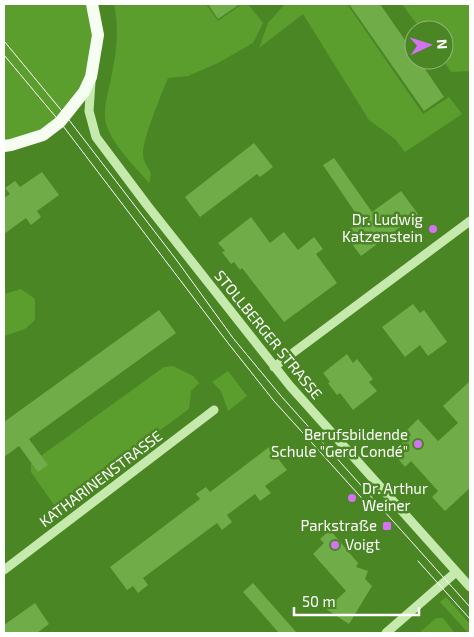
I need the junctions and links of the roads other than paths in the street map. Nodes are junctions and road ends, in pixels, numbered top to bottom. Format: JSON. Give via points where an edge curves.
{"nodes":[{"id":1,"x":92,"y":4,"type":"edge"},
{"id":2,"x":91,"y":77,"type":"junction"},
{"id":3,"x":4,"y":146,"type":"edge"},
{"id":4,"x":470,"y":221,"type":"edge"},
{"id":5,"x":274,"y":367,"type":"junction"},
{"id":6,"x":214,"y":410,"type":"dead end"},
{"id":7,"x":4,"y":570,"type":"edge"},
{"id":8,"x":456,"y":572,"type":"junction"},
{"id":9,"x":470,"y":587,"type":"edge"},
{"id":10,"x":386,"y":633,"type":"edge"}],
"edges":[{"from":1,"to":2,"type":"main road","via":[[98,35]]},
{"from":2,"to":3,"type":"main road","via":[[84,92],[60,122],[43,135]]},
{"from":2,"to":5,"type":"street","name":"STOLLBERGER STRASSE","via":[[90,112],[96,138]]},
{"from":4,"to":5,"type":"street"},
{"from":5,"to":8,"type":"street","name":"STOLLBERGER STRASSE"},
{"from":6,"to":7,"type":"street","name":"KATHARINENSTRASSE"},
{"from":8,"to":9,"type":"street","name":"STOLLBERGER STRASSE"},
{"from":8,"to":10,"type":"street"}]}
